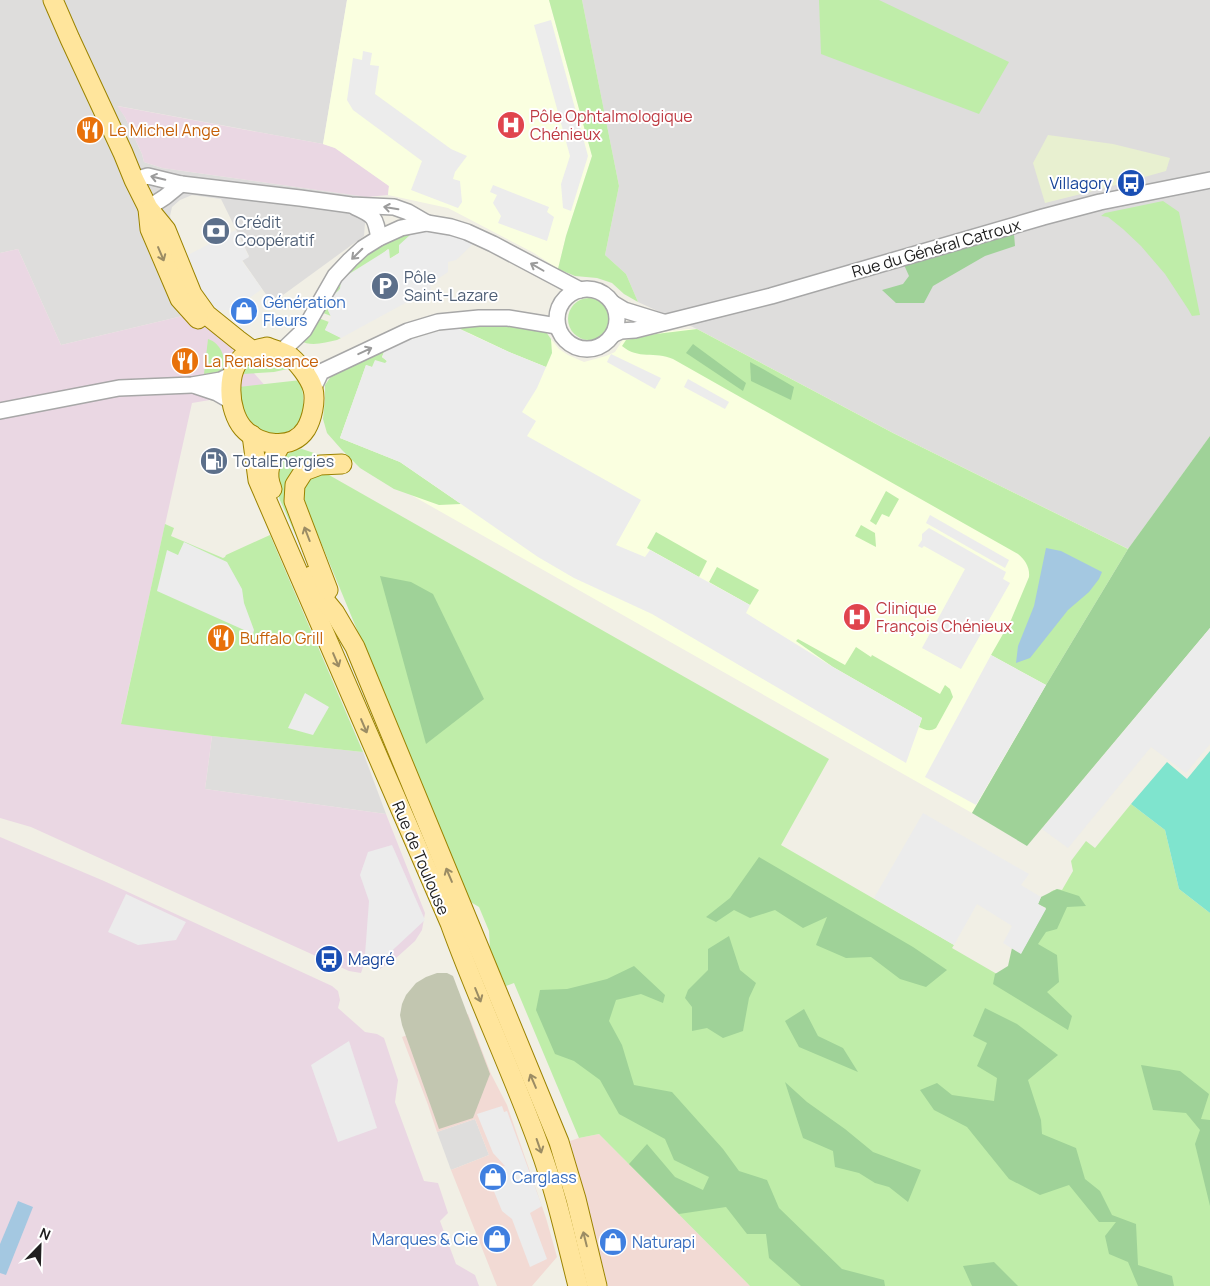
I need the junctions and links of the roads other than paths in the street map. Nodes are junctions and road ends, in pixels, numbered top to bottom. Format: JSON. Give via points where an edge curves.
{"nodes":[{"id":1,"x":54,"y":0,"type":"edge"},
{"id":2,"x":134,"y":180,"type":"junction"},
{"id":3,"x":1210,"y":180,"type":"edge"},
{"id":4,"x":181,"y":184,"type":"junction"},
{"id":5,"x":351,"y":205,"type":"junction"},
{"id":6,"x":148,"y":208,"type":"junction"},
{"id":7,"x":427,"y":223,"type":"junction"},
{"id":8,"x":379,"y":238,"type":"junction"},
{"id":9,"x":580,"y":290,"type":"junction"},
{"id":10,"x":614,"y":304,"type":"junction"},
{"id":11,"x":663,"y":322,"type":"junction"},
{"id":12,"x":557,"y":326,"type":"junction"},
{"id":13,"x":614,"y":334,"type":"junction"},
{"id":14,"x":252,"y":351,"type":"junction"},
{"id":15,"x":282,"y":352,"type":"junction"},
{"id":16,"x":235,"y":369,"type":"junction"},
{"id":17,"x":192,"y":385,"type":"junction"},
{"id":18,"x":313,"y":389,"type":"junction"},
{"id":19,"x":231,"y":401,"type":"junction"},
{"id":20,"x":0,"y":411,"type":"edge"},
{"id":21,"x":252,"y":435,"type":"junction"},
{"id":22,"x":281,"y":444,"type":"junction"},
{"id":23,"x":342,"y":464,"type":"dead end"},
{"id":24,"x":336,"y":613,"type":"junction"},
{"id":25,"x":578,"y":1286,"type":"edge"},
{"id":26,"x":596,"y":1286,"type":"edge"}],
"edges":[{"from":1,"to":2,"type":"main road"},
{"from":4,"to":2,"type":"street","one_way":true,"via":[[148,176]]},
{"from":2,"to":6,"type":"main road"},
{"from":3,"to":11,"type":"street","name":"Rue du Général Catroux","via":[[1100,202],[771,296]]},
{"from":4,"to":5,"type":"street"},
{"from":4,"to":6,"type":"street"},
{"from":7,"to":5,"type":"street","one_way":true,"via":[[394,207]]},
{"from":5,"to":8,"type":"street","via":[[373,217]]},
{"from":6,"to":14,"type":"main road","via":[[166,230],[192,294],[207,315]]},
{"from":6,"to":16,"type":"main road","one_way":true,"via":[[150,229],[180,299],[234,354]]},
{"from":7,"to":8,"type":"street","via":[[401,228]]},
{"from":9,"to":7,"type":"street","one_way":true,"via":[[474,235]]},
{"from":8,"to":15,"type":"street","one_way":true,"via":[[363,248],[335,276],[304,330]]},
{"from":9,"to":10,"type":"street","via":[[599,292]]},
{"from":9,"to":12,"type":"street","via":[[561,304]]},
{"from":10,"to":11,"type":"street"},
{"from":10,"to":13,"type":"street","via":[[618,324]]},
{"from":11,"to":13,"type":"street","name":"Rue du Général Catroux"},
{"from":12,"to":13,"type":"street","via":[[564,339],[574,347],[587,350],[598,348]]},
{"from":18,"to":12,"type":"street","one_way":true,"via":[[322,372],[408,331],[438,322],[508,318]]},
{"from":14,"to":15,"type":"main road","via":[[266,348]]},
{"from":14,"to":16,"type":"main road","via":[[244,355]]},
{"from":15,"to":18,"type":"main road","via":[[304,372]]},
{"from":16,"to":17,"type":"street","via":[[221,380]]},
{"from":16,"to":19,"type":"main road"},
{"from":17,"to":19,"type":"street"},
{"from":17,"to":20,"type":"street","via":[[119,388]]},
{"from":18,"to":22,"type":"main road","via":[[311,421],[295,440]]},
{"from":19,"to":21,"type":"main road","via":[[243,428]]},
{"from":21,"to":22,"type":"main road"},
{"from":21,"to":25,"type":"main road","name":"Rue de Toulouse","one_way":true,"via":[[258,480],[450,923],[520,1094],[540,1148]]},
{"from":22,"to":24,"type":"main road","name":"Rue de Toulouse","via":[[269,468],[268,481],[318,591]]},
{"from":24,"to":23,"type":"main road","one_way":true,"via":[[294,501],[295,485],[304,471],[320,465]]},
{"from":26,"to":24,"type":"main road","name":"Rue de Toulouse","one_way":true,"via":[[559,1142],[355,647]]}]}
